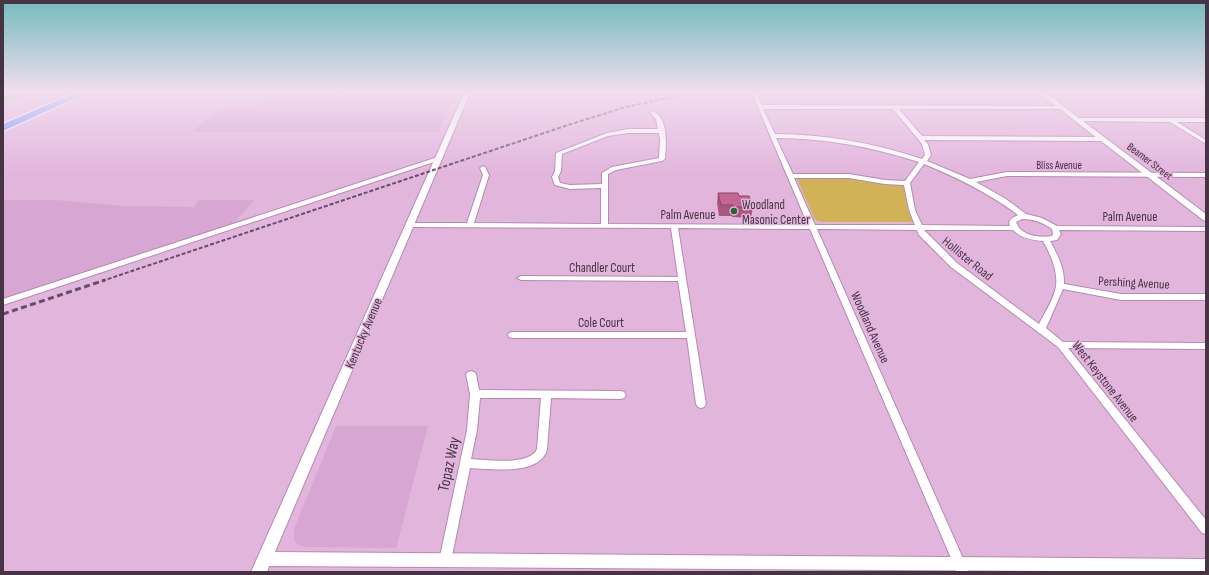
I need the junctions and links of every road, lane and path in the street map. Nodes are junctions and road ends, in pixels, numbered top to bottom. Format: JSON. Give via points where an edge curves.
{"nodes":[{"id":1,"x":22,"y":120,"type":"edge"},
{"id":2,"x":455,"y":120,"type":"edge"},
{"id":3,"x":659,"y":120,"type":"edge"},
{"id":4,"x":766,"y":120,"type":"edge"},
{"id":5,"x":905,"y":120,"type":"edge"},
{"id":6,"x":1077,"y":120,"type":"joint"},
{"id":7,"x":1171,"y":120,"type":"junction"},
{"id":8,"x":1206,"y":120,"type":"edge"},
{"id":9,"x":3,"y":128,"type":"edge"},
{"id":10,"x":661,"y":131,"type":"junction"},
{"id":11,"x":773,"y":136,"type":"junction"},
{"id":12,"x":920,"y":138,"type":"junction"},
{"id":13,"x":1101,"y":138,"type":"junction"},
{"id":14,"x":1206,"y":142,"type":"edge"},
{"id":15,"x":438,"y":159,"type":"junction"},
{"id":16,"x":923,"y":162,"type":"junction"},
{"id":17,"x":483,"y":168,"type":"dead end"},
{"id":18,"x":1150,"y":175,"type":"junction"},
{"id":19,"x":1206,"y":175,"type":"edge"},
{"id":20,"x":790,"y":176,"type":"junction"},
{"id":21,"x":969,"y":181,"type":"junction"},
{"id":22,"x":907,"y":183,"type":"junction"},
{"id":23,"x":604,"y":186,"type":"junction"},
{"id":24,"x":1024,"y":217,"type":"junction"},
{"id":25,"x":1206,"y":218,"type":"edge"},
{"id":26,"x":410,"y":225,"type":"junction"},
{"id":27,"x":470,"y":225,"type":"junction"},
{"id":28,"x":604,"y":226,"type":"junction"},
{"id":29,"x":674,"y":226,"type":"junction"},
{"id":30,"x":812,"y":227,"type":"junction"},
{"id":31,"x":920,"y":227,"type":"junction"},
{"id":32,"x":1014,"y":228,"type":"junction"},
{"id":33,"x":1054,"y":228,"type":"junction"},
{"id":34,"x":1206,"y":229,"type":"edge"},
{"id":35,"x":1045,"y":239,"type":"junction"},
{"id":36,"x":521,"y":278,"type":"dead end"},
{"id":37,"x":682,"y":279,"type":"junction"},
{"id":38,"x":1060,"y":286,"type":"junction"},
{"id":39,"x":1206,"y":297,"type":"edge"},
{"id":40,"x":3,"y":302,"type":"edge"},
{"id":41,"x":1041,"y":329,"type":"junction"},
{"id":42,"x":512,"y":334,"type":"dead end"},
{"id":43,"x":690,"y":335,"type":"junction"},
{"id":44,"x":1061,"y":345,"type":"junction"},
{"id":45,"x":1205,"y":346,"type":"edge"},
{"id":46,"x":471,"y":374,"type":"dead end"},
{"id":47,"x":475,"y":394,"type":"junction"},
{"id":48,"x":546,"y":395,"type":"junction"},
{"id":49,"x":621,"y":395,"type":"dead end"},
{"id":50,"x":701,"y":404,"type":"dead end"},
{"id":51,"x":465,"y":463,"type":"junction"},
{"id":52,"x":1206,"y":529,"type":"edge"},
{"id":53,"x":445,"y":561,"type":"junction"},
{"id":54,"x":262,"y":565,"type":"edge"},
{"id":55,"x":608,"y":566,"type":"edge"},
{"id":56,"x":1206,"y":566,"type":"edge"},
{"id":57,"x":961,"y":568,"type":"edge"}],
"edges":[{"from":1,"to":9,"type":"highway"},
{"from":2,"to":15,"type":"street","name":"Kentucky Avenue"},
{"from":3,"to":10,"type":"street"},
{"from":4,"to":11,"type":"street","name":"Woodland Avenue"},
{"from":5,"to":12,"type":"street"},
{"from":6,"to":7,"type":"street"},
{"from":6,"to":13,"type":"street","name":"Beamer Street"},
{"from":7,"to":8,"type":"street"},
{"from":7,"to":14,"type":"street"},
{"from":10,"to":23,"type":"street","via":[[662,159],[609,170],[605,173]]},
{"from":10,"to":23,"type":"street","via":[[628,131],[607,135],[559,153],[558,171],[554,177],[557,184],[570,187]]},
{"from":11,"to":16,"type":"street","via":[[816,138],[869,146]]},
{"from":11,"to":20,"type":"street","name":"Woodland Avenue"},
{"from":12,"to":13,"type":"street"},
{"from":12,"to":16,"type":"street","via":[[928,156]]},
{"from":13,"to":18,"type":"street","name":"Beamer Street"},
{"from":15,"to":26,"type":"street","name":"Kentucky Avenue"},
{"from":15,"to":40,"type":"street"},
{"from":16,"to":21,"type":"street"},
{"from":16,"to":22,"type":"street"},
{"from":17,"to":27,"type":"street","via":[[486,176]]},
{"from":18,"to":19,"type":"street","name":"Bliss Avenue"},
{"from":18,"to":21,"type":"street","name":"Bliss Avenue","via":[[1007,174]]},
{"from":18,"to":25,"type":"street","name":"Beamer Street"},
{"from":20,"to":22,"type":"street","via":[[839,176]]},
{"from":20,"to":30,"type":"street","name":"Woodland Avenue"},
{"from":21,"to":24,"type":"street","via":[[1002,200]]},
{"from":22,"to":31,"type":"street","name":"Hollister Road","via":[[910,204]]},
{"from":23,"to":28,"type":"street"},
{"from":24,"to":32,"type":"street","via":[[1013,220]]},
{"from":24,"to":33,"type":"street","name":"Palm Avenue","via":[[1042,220]]},
{"from":26,"to":27,"type":"street","name":"Palm Avenue"},
{"from":26,"to":54,"type":"street","name":"Kentucky Avenue"},
{"from":27,"to":28,"type":"street","name":"Palm Avenue"},
{"from":28,"to":29,"type":"street","name":"Palm Avenue"},
{"from":29,"to":30,"type":"street","name":"Palm Avenue"},
{"from":29,"to":37,"type":"street"},
{"from":30,"to":31,"type":"street","name":"Palm Avenue"},
{"from":30,"to":57,"type":"street","name":"Woodland Avenue"},
{"from":31,"to":32,"type":"street","name":"Palm Avenue"},
{"from":31,"to":41,"type":"street","name":"Hollister Road","via":[[954,265]]},
{"from":32,"to":35,"type":"street","name":"Palm Avenue","via":[[1027,236]]},
{"from":33,"to":34,"type":"street","name":"Palm Avenue"},
{"from":33,"to":35,"type":"street","via":[[1057,231],[1056,236]]},
{"from":35,"to":38,"type":"street","via":[[1057,265]]},
{"from":36,"to":37,"type":"street","name":"Chandler Court"},
{"from":37,"to":43,"type":"street"},
{"from":38,"to":39,"type":"street","name":"Pershing Avenue","via":[[1121,297]]},
{"from":38,"to":41,"type":"street"},
{"from":41,"to":44,"type":"street","name":"West Keystone Avenue"},
{"from":42,"to":43,"type":"street","name":"Cole Court"},
{"from":43,"to":50,"type":"street"},
{"from":44,"to":45,"type":"street"},
{"from":44,"to":52,"type":"street","name":"West Keystone Avenue"},
{"from":46,"to":47,"type":"street","name":"Topaz Way"},
{"from":47,"to":48,"type":"street"},
{"from":47,"to":51,"type":"street","name":"Topaz Way","via":[[472,430]]},
{"from":48,"to":49,"type":"street"},
{"from":48,"to":51,"type":"street","via":[[541,453],[534,461],[524,464]]},
{"from":51,"to":53,"type":"street","name":"Topaz Way"},
{"from":53,"to":54,"type":"street"},
{"from":53,"to":55,"type":"street"},
{"from":55,"to":57,"type":"street"},
{"from":56,"to":57,"type":"street"}]}
